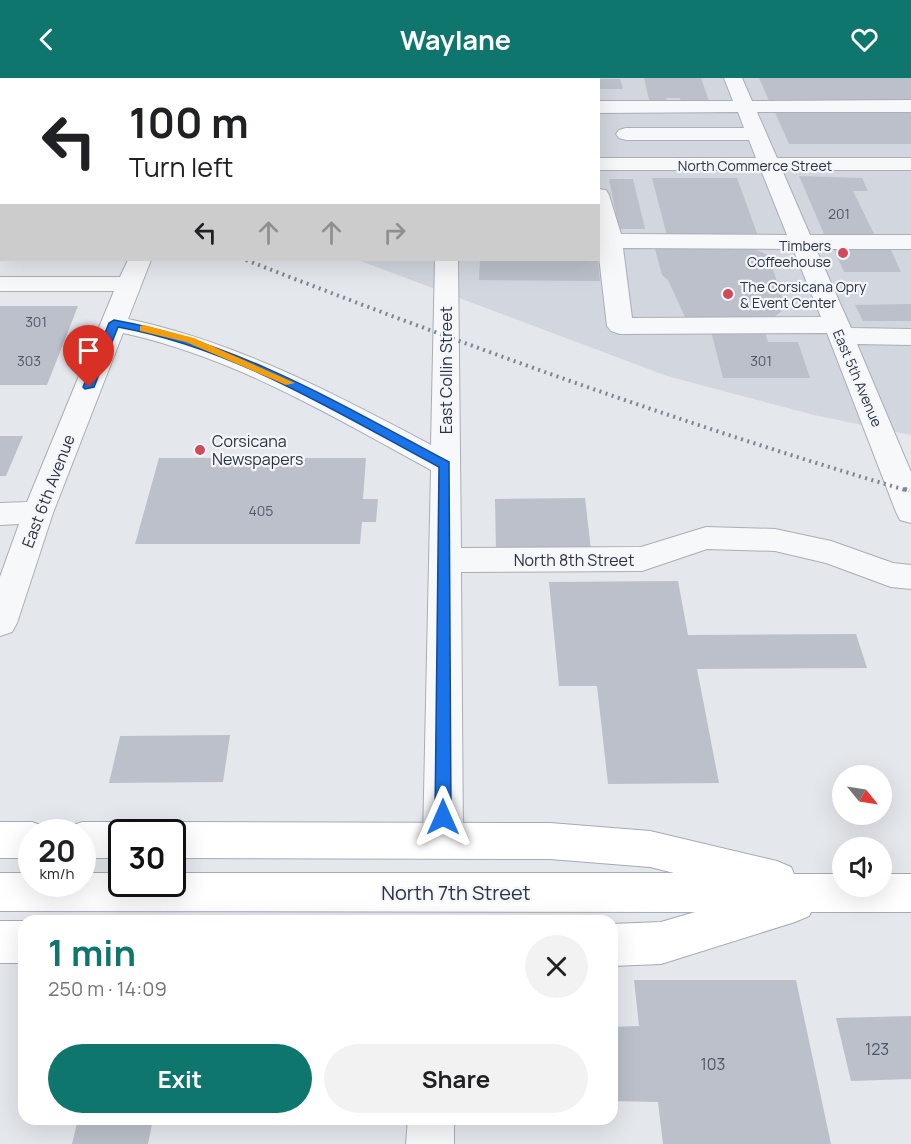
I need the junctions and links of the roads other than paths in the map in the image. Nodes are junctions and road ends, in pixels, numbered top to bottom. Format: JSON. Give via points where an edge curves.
{"nodes":[{"id":1,"x":733,"y":78,"type":"edge"},
{"id":2,"x":745,"y":106,"type":"junction"},
{"id":3,"x":911,"y":106,"type":"edge"},
{"id":4,"x":600,"y":107,"type":"edge"},
{"id":5,"x":626,"y":134,"type":"dead end"},
{"id":6,"x":756,"y":134,"type":"junction"},
{"id":7,"x":600,"y":164,"type":"edge"},
{"id":8,"x":911,"y":164,"type":"edge"},
{"id":9,"x":769,"y":165,"type":"junction"},
{"id":10,"x":600,"y":208,"type":"edge"},
{"id":11,"x":605,"y":241,"type":"edge"},
{"id":12,"x":911,"y":242,"type":"edge"},
{"id":13,"x":802,"y":243,"type":"junction"},
{"id":14,"x":447,"y":261,"type":"edge"},
{"id":15,"x":134,"y":272,"type":"edge"},
{"id":16,"x":0,"y":285,"type":"edge"},
{"id":17,"x":114,"y":323,"type":"junction"},
{"id":18,"x":839,"y":331,"type":"junction"},
{"id":19,"x":911,"y":337,"type":"edge"},
{"id":20,"x":445,"y":465,"type":"junction"},
{"id":21,"x":911,"y":512,"type":"edge"},
{"id":22,"x":38,"y":513,"type":"junction"},
{"id":23,"x":0,"y":514,"type":"edge"},
{"id":24,"x":445,"y":560,"type":"junction"},
{"id":25,"x":911,"y":578,"type":"edge"},
{"id":26,"x":0,"y":623,"type":"edge"},
{"id":27,"x":0,"y":840,"type":"edge"},
{"id":28,"x":18,"y":840,"type":"edge"},
{"id":29,"x":186,"y":840,"type":"edge"},
{"id":30,"x":443,"y":840,"type":"junction"},
{"id":31,"x":0,"y":892,"type":"edge"},
{"id":32,"x":828,"y":892,"type":"junction"},
{"id":33,"x":911,"y":893,"type":"edge"},
{"id":34,"x":0,"y":942,"type":"edge"},
{"id":35,"x":18,"y":942,"type":"edge"},
{"id":36,"x":618,"y":945,"type":"edge"},
{"id":37,"x":431,"y":1125,"type":"edge"},
{"id":38,"x":430,"y":1144,"type":"edge"}],
"edges":[{"from":1,"to":2,"type":"street","name":"East 5th Avenue"},
{"from":2,"to":3,"type":"street"},
{"from":2,"to":4,"type":"street"},
{"from":2,"to":6,"type":"street","name":"East 5th Avenue"},
{"from":5,"to":6,"type":"street"},
{"from":6,"to":9,"type":"street","name":"East 5th Avenue"},
{"from":7,"to":9,"type":"street","name":"North Commerce Street"},
{"from":8,"to":9,"type":"street","name":"North Commerce Street"},
{"from":9,"to":13,"type":"street","name":"East 5th Avenue"},
{"from":10,"to":11,"type":"street"},
{"from":11,"to":13,"type":"street"},
{"from":11,"to":18,"type":"street","via":[[620,326]]},
{"from":12,"to":13,"type":"street"},
{"from":13,"to":18,"type":"street","name":"East 5th Avenue"},
{"from":14,"to":20,"type":"street","name":"East Collin Street"},
{"from":15,"to":16,"type":"street"},
{"from":15,"to":17,"type":"street","name":"East 6th Avenue"},
{"from":17,"to":20,"type":"street","via":[[160,331],[219,352],[290,383]]},
{"from":17,"to":22,"type":"street","name":"East 6th Avenue"},
{"from":18,"to":19,"type":"street"},
{"from":18,"to":21,"type":"street","name":"East 5th Avenue"},
{"from":20,"to":24,"type":"street","name":"East Collin Street"},
{"from":22,"to":23,"type":"street"},
{"from":22,"to":26,"type":"street","name":"East 6th Avenue"},
{"from":24,"to":25,"type":"street","name":"North 8th Street","via":[[642,559],[706,538],[775,540]]},
{"from":24,"to":30,"type":"street","name":"East Collin Street"},
{"from":27,"to":28,"type":"main road"},
{"from":29,"to":30,"type":"main road"},
{"from":30,"to":32,"type":"main road","via":[[550,841],[650,849]]},
{"from":31,"to":32,"type":"main road","name":"North 7th Street"},
{"from":32,"to":33,"type":"main road","name":"North 7th Street"},
{"from":32,"to":36,"type":"main road","via":[[661,943]]},
{"from":34,"to":35,"type":"main road"},
{"from":37,"to":38,"type":"street"}]}
